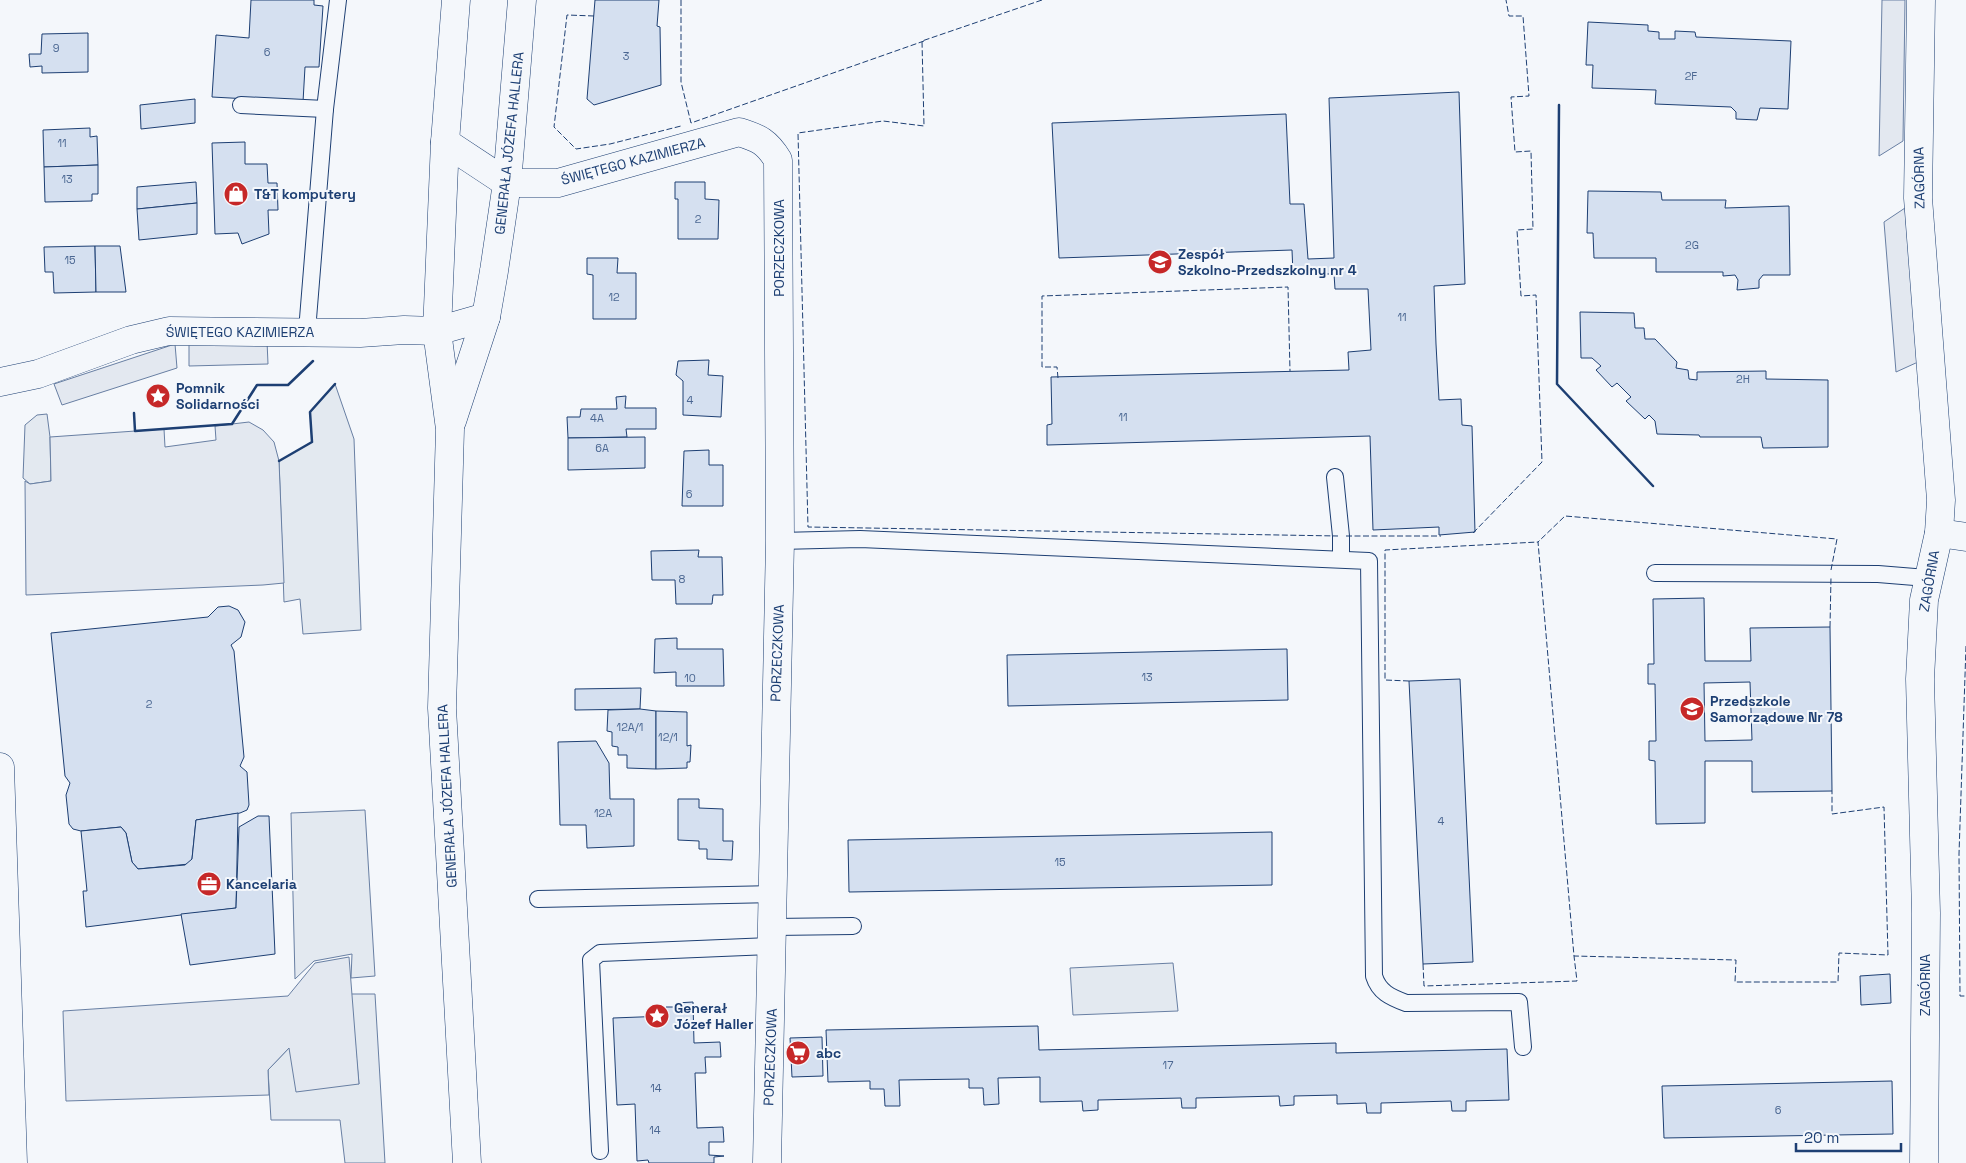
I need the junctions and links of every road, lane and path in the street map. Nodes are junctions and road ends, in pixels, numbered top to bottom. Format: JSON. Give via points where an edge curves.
{"nodes":[{"id":1,"x":338,"y":0,"type":"edge"},
{"id":2,"x":456,"y":0,"type":"edge"},
{"id":3,"x":522,"y":0,"type":"edge"},
{"id":4,"x":1921,"y":0,"type":"edge"},
{"id":5,"x":241,"y":105,"type":"dead end"},
{"id":6,"x":325,"y":109,"type":"junction"},
{"id":7,"x":445,"y":142,"type":"junction"},
{"id":8,"x":768,"y":145,"type":"joint"},
{"id":9,"x":507,"y":183,"type":"junction"},
{"id":10,"x":486,"y":317,"type":"junction"},
{"id":11,"x":307,"y":331,"type":"junction"},
{"id":12,"x":436,"y":331,"type":"junction"},
{"id":13,"x":0,"y":382,"type":"edge"},
{"id":14,"x":450,"y":429,"type":"junction"},
{"id":15,"x":1335,"y":477,"type":"dead end"},
{"id":16,"x":1939,"y":533,"type":"junction"},
{"id":17,"x":1966,"y":537,"type":"edge"},
{"id":18,"x":780,"y":541,"type":"junction"},
{"id":19,"x":1341,"y":559,"type":"junction"},
{"id":20,"x":1655,"y":573,"type":"dead end"},
{"id":21,"x":1927,"y":578,"type":"junction"},
{"id":22,"x":0,"y":767,"type":"edge"},
{"id":23,"x":773,"y":894,"type":"junction"},
{"id":24,"x":538,"y":899,"type":"dead end"},
{"id":25,"x":853,"y":926,"type":"dead end"},
{"id":26,"x":773,"y":936,"type":"junction"},
{"id":27,"x":1523,"y":1047,"type":"dead end"},
{"id":28,"x":600,"y":1151,"type":"dead end"},
{"id":29,"x":12,"y":1163,"type":"edge"},
{"id":30,"x":467,"y":1163,"type":"edge"},
{"id":31,"x":767,"y":1163,"type":"edge"},
{"id":32,"x":1924,"y":1163,"type":"edge"}],
"edges":[{"from":1,"to":6,"type":"lane","via":[[327,36]]},
{"from":2,"to":7,"type":"street","name":"GENERAŁA JÓZEFA HALLERA"},
{"from":3,"to":9,"type":"street","name":"GENERAŁA JÓZEFA HALLERA"},
{"from":4,"to":16,"type":"street","name":"ZAGÓRNA","via":[[1918,198],[1941,478]]},
{"from":5,"to":6,"type":"lane"},
{"from":6,"to":11,"type":"lane"},
{"from":7,"to":9,"type":"street"},
{"from":7,"to":12,"type":"street","name":"GENERAŁA JÓZEFA HALLERA"},
{"from":8,"to":9,"type":"street","name":"ŚWIĘTEGO KAZIMIERZA","via":[[755,136],[739,132],[558,183]]},
{"from":8,"to":18,"type":"street","name":"PORZECZKOWA","via":[[778,160],[779,176]]},
{"from":9,"to":10,"type":"street","name":"GENERAŁA JÓZEFA HALLERA"},
{"from":10,"to":12,"type":"street","name":"ŚWIĘTEGO KAZIMIERZA"},
{"from":10,"to":14,"type":"street","name":"GENERAŁA JÓZEFA HALLERA"},
{"from":11,"to":12,"type":"street","name":"ŚWIĘTEGO KAZIMIERZA"},
{"from":11,"to":13,"type":"street","name":"ŚWIĘTEGO KAZIMIERZA","via":[[149,334],[38,374]]},
{"from":12,"to":14,"type":"street","name":"GENERAŁA JÓZEFA HALLERA"},
{"from":14,"to":30,"type":"street","name":"GENERAŁA JÓZEFA HALLERA","via":[[442,708]]},
{"from":15,"to":19,"type":"lane","via":[[1342,536]]},
{"from":16,"to":17,"type":"street"},
{"from":16,"to":21,"type":"street","name":"ZAGÓRNA"},
{"from":18,"to":19,"type":"lane","via":[[860,539]]},
{"from":18,"to":23,"type":"street","name":"PORZECZKOWA"},
{"from":19,"to":27,"type":"lane","via":[[1370,561],[1374,976],[1377,986],[1390,997],[1406,1003],[1519,1002]]},
{"from":20,"to":21,"type":"lane","via":[[1878,574]]},
{"from":21,"to":32,"type":"street","name":"ZAGÓRNA","via":[[1920,679],[1926,913]]},
{"from":22,"to":29,"type":"street"},
{"from":23,"to":24,"type":"lane"},
{"from":23,"to":26,"type":"street","name":"PORZECZKOWA"},
{"from":25,"to":26,"type":"lane"},
{"from":26,"to":28,"type":"lane","via":[[600,953],[590,960]]},
{"from":26,"to":31,"type":"street","name":"PORZECZKOWA"}]}
